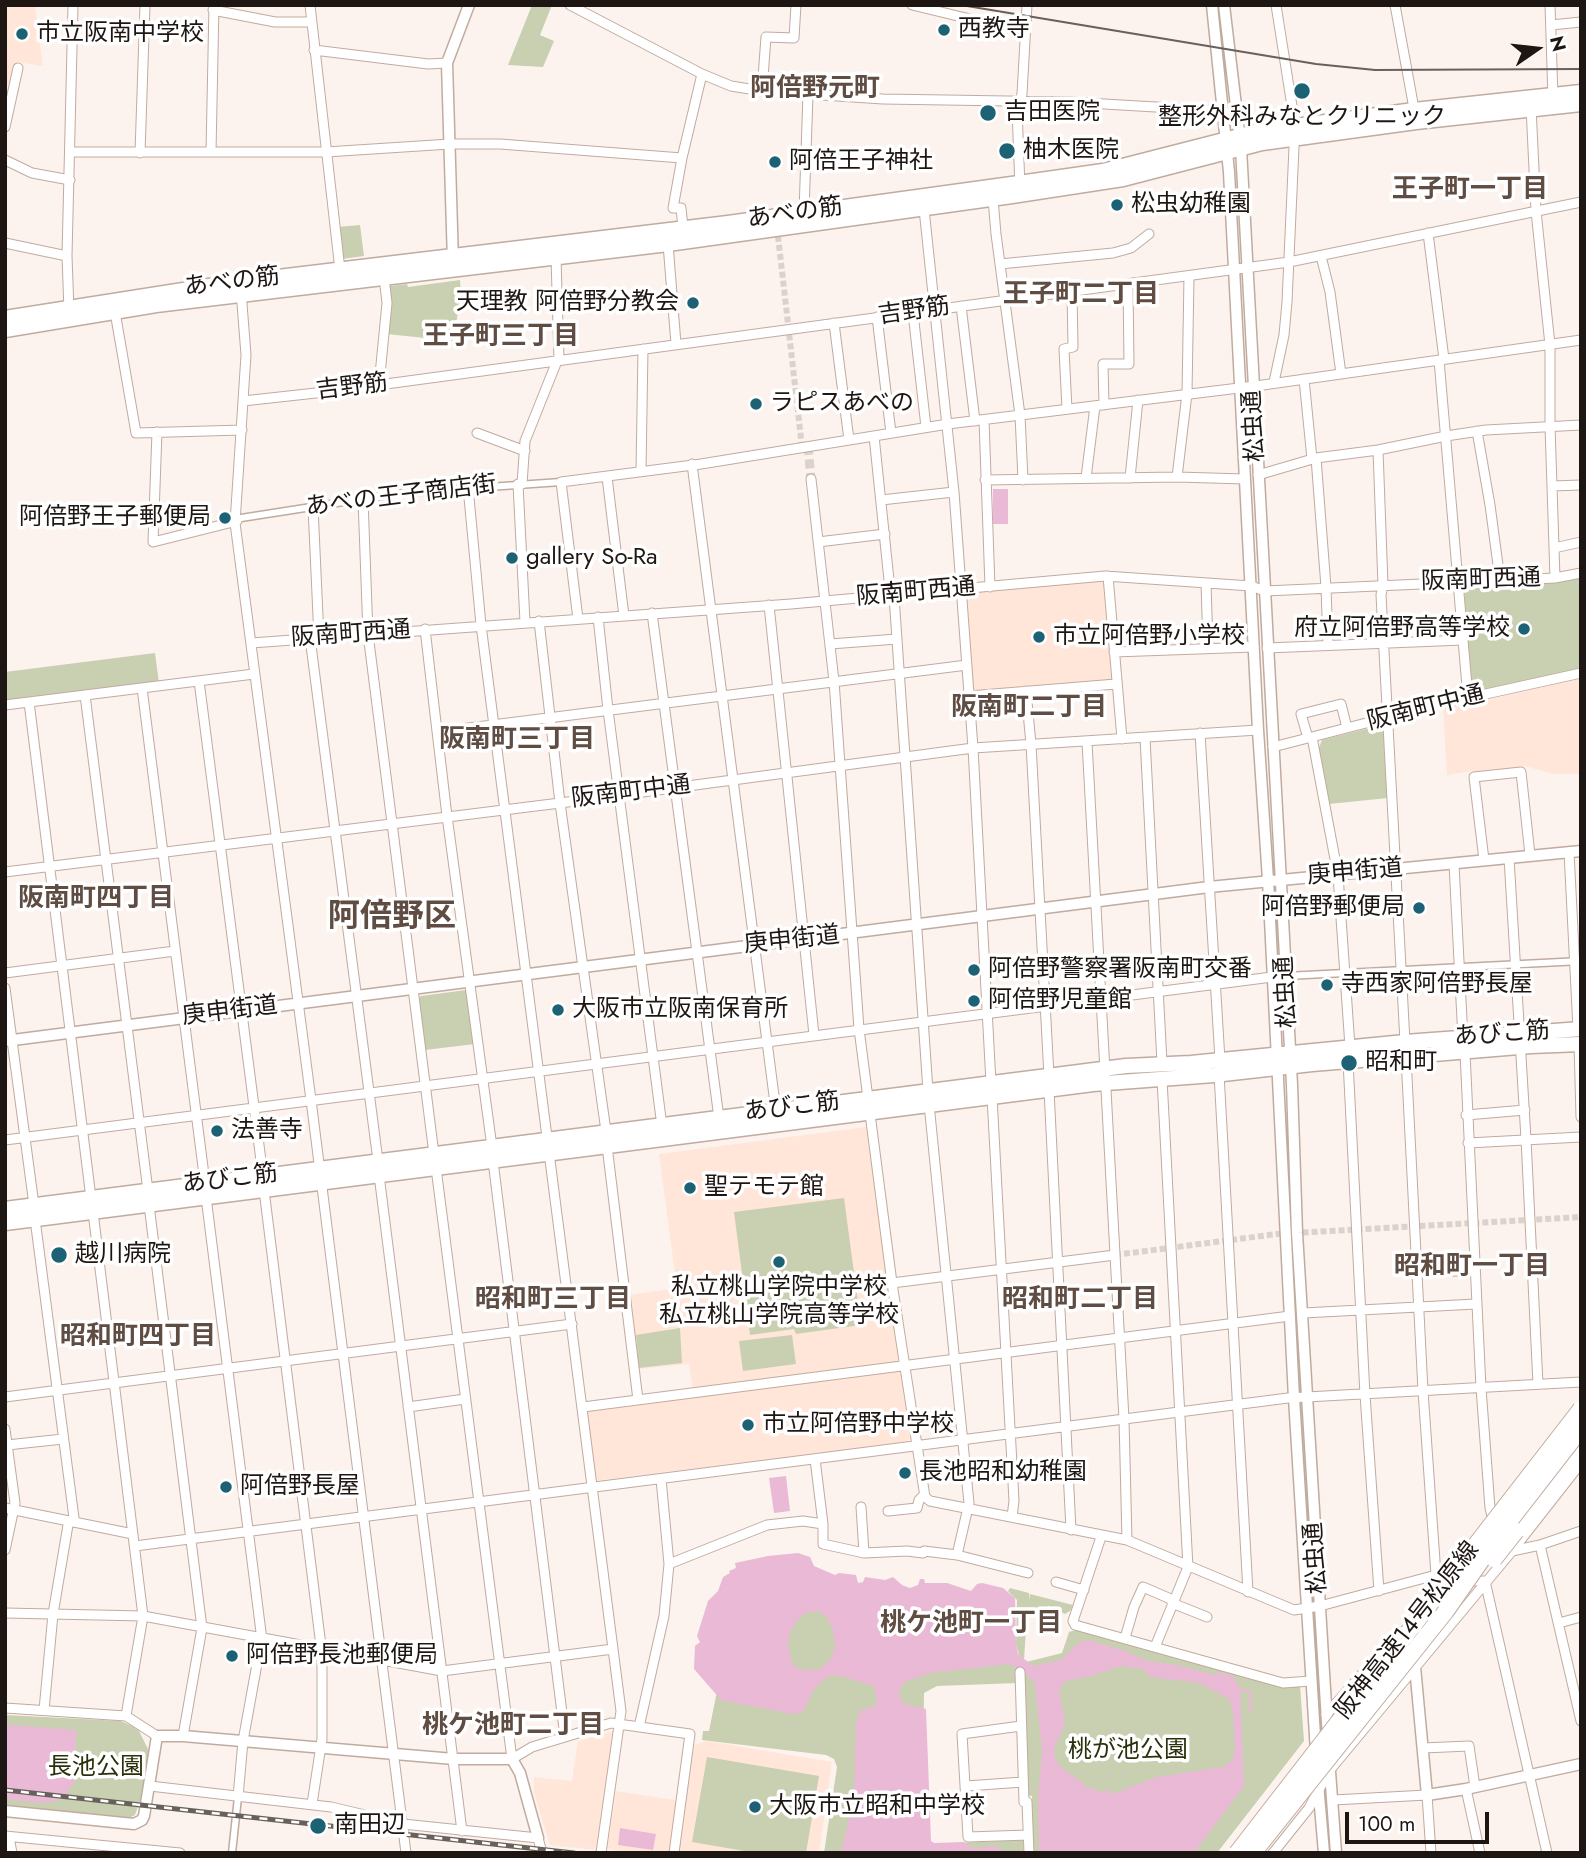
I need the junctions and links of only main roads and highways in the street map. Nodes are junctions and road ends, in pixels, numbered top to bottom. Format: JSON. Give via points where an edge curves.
{"nodes":[{"id":1,"x":1581,"y":92,"type":"edge"},
{"id":2,"x":1554,"y":101,"type":"junction"},
{"id":3,"x":1581,"y":104,"type":"edge"},
{"id":4,"x":1020,"y":189,"type":"junction"},
{"id":5,"x":777,"y":227,"type":"junction"},
{"id":6,"x":453,"y":263,"type":"junction"},
{"id":7,"x":241,"y":293,"type":"junction"},
{"id":8,"x":69,"y":313,"type":"junction"},
{"id":9,"x":5,"y":318,"type":"edge"},
{"id":10,"x":5,"y":330,"type":"edge"},
{"id":11,"x":1580,"y":1037,"type":"edge"},
{"id":12,"x":1464,"y":1045,"type":"junction"},
{"id":13,"x":1349,"y":1054,"type":"junction"},
{"id":14,"x":1219,"y":1067,"type":"junction"},
{"id":15,"x":1105,"y":1076,"type":"junction"},
{"id":16,"x":868,"y":1105,"type":"junction"},
{"id":17,"x":606,"y":1138,"type":"junction"},
{"id":18,"x":5,"y":1209,"type":"edge"},
{"id":19,"x":35,"y":1212,"type":"junction"},
{"id":20,"x":5,"y":1223,"type":"edge"},
{"id":21,"x":1581,"y":1409,"type":"edge"},
{"id":22,"x":1581,"y":1429,"type":"edge"},
{"id":23,"x":1581,"y":1448,"type":"edge"},
{"id":24,"x":1447,"y":1611,"type":"junction"},
{"id":25,"x":1237,"y":1853,"type":"edge"},
{"id":26,"x":1252,"y":1853,"type":"edge"}],
"edges":[{"from":1,"to":2,"type":"main road","name":"あべの筋"},
{"from":2,"to":3,"type":"main road","name":"あべの筋"},
{"from":2,"to":4,"type":"main road","name":"あべの筋","via":[[1295,132]]},
{"from":4,"to":5,"type":"main road","name":"あべの筋","via":[[993,199]]},
{"from":4,"to":5,"type":"main road","name":"あべの筋","via":[[804,212]]},
{"from":5,"to":6,"type":"main road","name":"あべの筋","via":[[556,257]]},
{"from":5,"to":6,"type":"main road","name":"あべの筋","via":[[683,228]]},
{"from":6,"to":7,"type":"main road","name":"あべの筋","via":[[384,277]]},
{"from":6,"to":7,"type":"main road","name":"あべの筋","via":[[340,270]]},
{"from":7,"to":8,"type":"main road","name":"あべの筋"},
{"from":7,"to":8,"type":"main road","name":"あべの筋","via":[[115,312]]},
{"from":8,"to":9,"type":"main road","name":"あべの筋"},
{"from":8,"to":10,"type":"main road","name":"あべの筋"},
{"from":11,"to":12,"type":"main road","name":"あびこ筋"},
{"from":12,"to":13,"type":"main road","name":"あびこ筋","via":[[1406,1057]]},
{"from":12,"to":13,"type":"main road","name":"あびこ筋","via":[[1405,1042]]},
{"from":13,"to":14,"type":"main road","name":"あびこ筋"},
{"from":14,"to":15,"type":"main road","name":"あびこ筋","via":[[1162,1079]]},
{"from":14,"to":15,"type":"main road","name":"あびこ筋","via":[[1162,1063]]},
{"from":15,"to":16,"type":"main road","name":"あびこ筋"},
{"from":16,"to":17,"type":"main road","name":"あびこ筋"},
{"from":16,"to":17,"type":"main road","name":"あびこ筋","via":[[719,1118]]},
{"from":17,"to":19,"type":"main road","name":"あびこ筋"},
{"from":18,"to":19,"type":"main road","name":"あびこ筋"},
{"from":19,"to":20,"type":"main road","name":"あびこ筋"},
{"from":21,"to":25,"type":"highway","name":"阪神高速14号松原線","bridge":true},
{"from":22,"to":24,"type":"highway","name":"阪神高速14号松原線","bridge":true},
{"from":23,"to":24,"type":"highway","bridge":true},
{"from":24,"to":26,"type":"highway","name":"阪神高速14号松原線","bridge":true}]}
